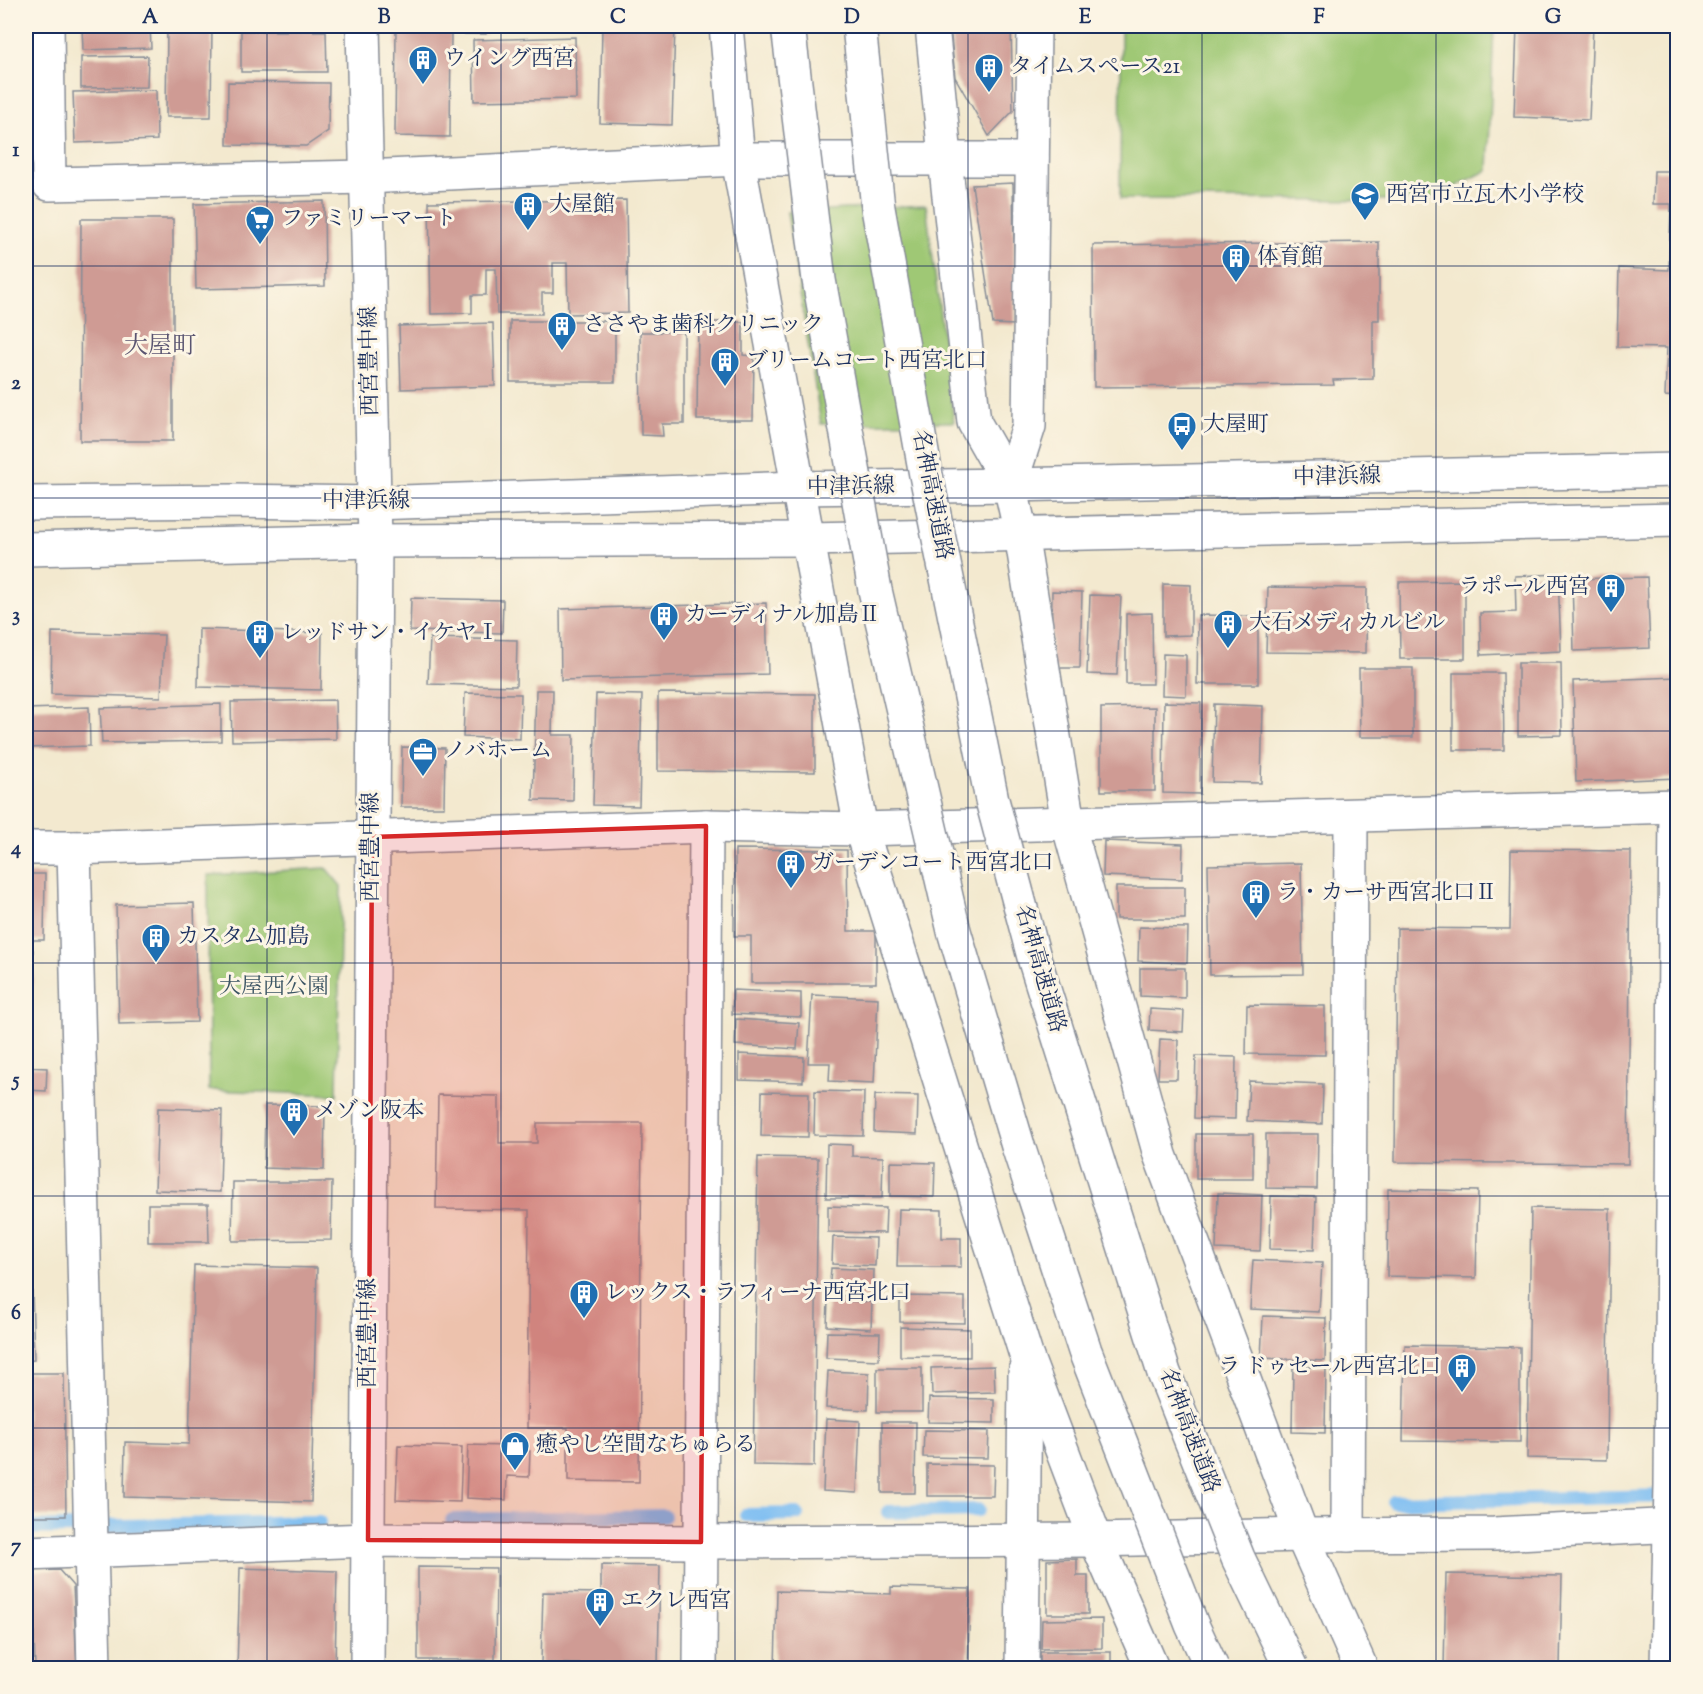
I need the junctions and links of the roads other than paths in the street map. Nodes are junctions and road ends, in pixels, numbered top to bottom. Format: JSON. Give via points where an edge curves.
{"nodes":[{"id":1,"x":47,"y":26,"type":"edge"},
{"id":2,"x":363,"y":26,"type":"edge"},
{"id":3,"x":726,"y":26,"type":"edge"},
{"id":4,"x":788,"y":26,"type":"edge"},
{"id":5,"x":859,"y":26,"type":"edge"},
{"id":6,"x":932,"y":26,"type":"edge"},
{"id":7,"x":1034,"y":26,"type":"edge"},
{"id":8,"x":945,"y":158,"type":"junction"},
{"id":9,"x":738,"y":159,"type":"junction"},
{"id":10,"x":1032,"y":159,"type":"junction"},
{"id":11,"x":366,"y":177,"type":"junction"},
{"id":12,"x":38,"y":184,"type":"edge"},
{"id":13,"x":1677,"y":470,"type":"edge"},
{"id":14,"x":1010,"y":485,"type":"junction"},
{"id":15,"x":799,"y":488,"type":"junction"},
{"id":16,"x":26,"y":503,"type":"edge"},
{"id":17,"x":374,"y":503,"type":"junction"},
{"id":18,"x":1677,"y":520,"type":"edge"},
{"id":19,"x":1021,"y":534,"type":"junction"},
{"id":20,"x":809,"y":539,"type":"junction"},
{"id":21,"x":375,"y":541,"type":"junction"},
{"id":22,"x":26,"y":549,"type":"edge"},
{"id":23,"x":1676,"y":806,"type":"edge"},
{"id":24,"x":1351,"y":816,"type":"junction"},
{"id":25,"x":1068,"y":823,"type":"junction"},
{"id":26,"x":706,"y":826,"type":"junction"},
{"id":27,"x":861,"y":829,"type":"junction"},
{"id":28,"x":372,"y":837,"type":"junction"},
{"id":29,"x":26,"y":848,"type":"edge"},
{"id":30,"x":74,"y":848,"type":"junction"},
{"id":31,"x":1026,"y":1355,"type":"junction"},
{"id":32,"x":1672,"y":1511,"type":"edge"},
{"id":33,"x":91,"y":1533,"type":"junction"},
{"id":34,"x":1302,"y":1535,"type":"junction"},
{"id":35,"x":1348,"y":1535,"type":"junction"},
{"id":36,"x":368,"y":1540,"type":"junction"},
{"id":37,"x":1022,"y":1540,"type":"junction"},
{"id":38,"x":1096,"y":1540,"type":"junction"},
{"id":39,"x":701,"y":1542,"type":"junction"},
{"id":40,"x":26,"y":1553,"type":"edge"},
{"id":41,"x":94,"y":1668,"type":"edge"},
{"id":42,"x":367,"y":1668,"type":"edge"},
{"id":43,"x":700,"y":1668,"type":"edge"},
{"id":44,"x":1022,"y":1668,"type":"edge"},
{"id":45,"x":1152,"y":1668,"type":"edge"},
{"id":46,"x":1212,"y":1668,"type":"edge"},
{"id":47,"x":1292,"y":1668,"type":"edge"},
{"id":48,"x":1361,"y":1668,"type":"edge"},
{"id":49,"x":1667,"y":1668,"type":"edge"}],
"edges":[{"from":1,"to":12,"type":"main road"},
{"from":2,"to":11,"type":"main road","name":"西宮豊中線"},
{"from":3,"to":9,"type":"main road"},
{"from":4,"to":46,"type":"main road","bridge":true,"via":[[819,280],[873,578],[954,930],[1018,1146],[1085,1351]]},
{"from":5,"to":47,"type":"main road","name":"名神高速道路","bridge":true,"via":[[878,208],[926,475],[995,812],[1035,961],[1164,1373],[1238,1558]]},
{"from":6,"to":8,"type":"main road"},
{"from":7,"to":10,"type":"main road"},
{"from":8,"to":9,"type":"main road"},
{"from":8,"to":10,"type":"main road"},
{"from":8,"to":14,"type":"main road","via":[[974,422]]},
{"from":9,"to":11,"type":"main road"},
{"from":9,"to":15,"type":"main road"},
{"from":10,"to":14,"type":"main road","via":[[1029,426]]},
{"from":11,"to":12,"type":"main road"},
{"from":11,"to":17,"type":"main road","name":"西宮豊中線"},
{"from":13,"to":14,"type":"main road","name":"中津浜線"},
{"from":14,"to":15,"type":"main road","name":"中津浜線"},
{"from":14,"to":19,"type":"main road"},
{"from":15,"to":17,"type":"main road","name":"中津浜線"},
{"from":15,"to":20,"type":"main road"},
{"from":16,"to":17,"type":"main road","name":"中津浜線"},
{"from":17,"to":21,"type":"main road","name":"西宮豊中線"},
{"from":18,"to":19,"type":"main road","name":"中津浜線"},
{"from":19,"to":20,"type":"main road","name":"中津浜線"},
{"from":19,"to":25,"type":"main road"},
{"from":20,"to":21,"type":"main road","name":"中津浜線"},
{"from":20,"to":27,"type":"main road"},
{"from":21,"to":22,"type":"main road","name":"中津浜線"},
{"from":21,"to":28,"type":"main road","name":"西宮豊中線"},
{"from":23,"to":24,"type":"main road"},
{"from":23,"to":32,"type":"main road"},
{"from":24,"to":25,"type":"main road"},
{"from":24,"to":35,"type":"main road"},
{"from":25,"to":27,"type":"main road"},
{"from":25,"to":34,"type":"main road","via":[[1160,1155]]},
{"from":26,"to":27,"type":"main road"},
{"from":26,"to":28,"type":"main road"},
{"from":26,"to":39,"type":"main road"},
{"from":27,"to":31,"type":"main road"},
{"from":28,"to":30,"type":"main road"},
{"from":28,"to":36,"type":"main road","name":"西宮豊中線"},
{"from":29,"to":30,"type":"main road"},
{"from":30,"to":33,"type":"main road"},
{"from":31,"to":37,"type":"main road"},
{"from":31,"to":38,"type":"main road"},
{"from":32,"to":35,"type":"main road","via":[[1494,1534]]},
{"from":32,"to":49,"type":"main road"},
{"from":33,"to":36,"type":"main road"},
{"from":33,"to":40,"type":"main road"},
{"from":33,"to":41,"type":"main road"},
{"from":34,"to":35,"type":"main road"},
{"from":34,"to":38,"type":"main road"},
{"from":34,"to":48,"type":"main road"},
{"from":36,"to":39,"type":"main road"},
{"from":36,"to":42,"type":"main road","name":"西宮豊中線"},
{"from":37,"to":38,"type":"main road"},
{"from":37,"to":39,"type":"main road"},
{"from":37,"to":44,"type":"main road"},
{"from":38,"to":45,"type":"main road"},
{"from":39,"to":43,"type":"main road"}]}
